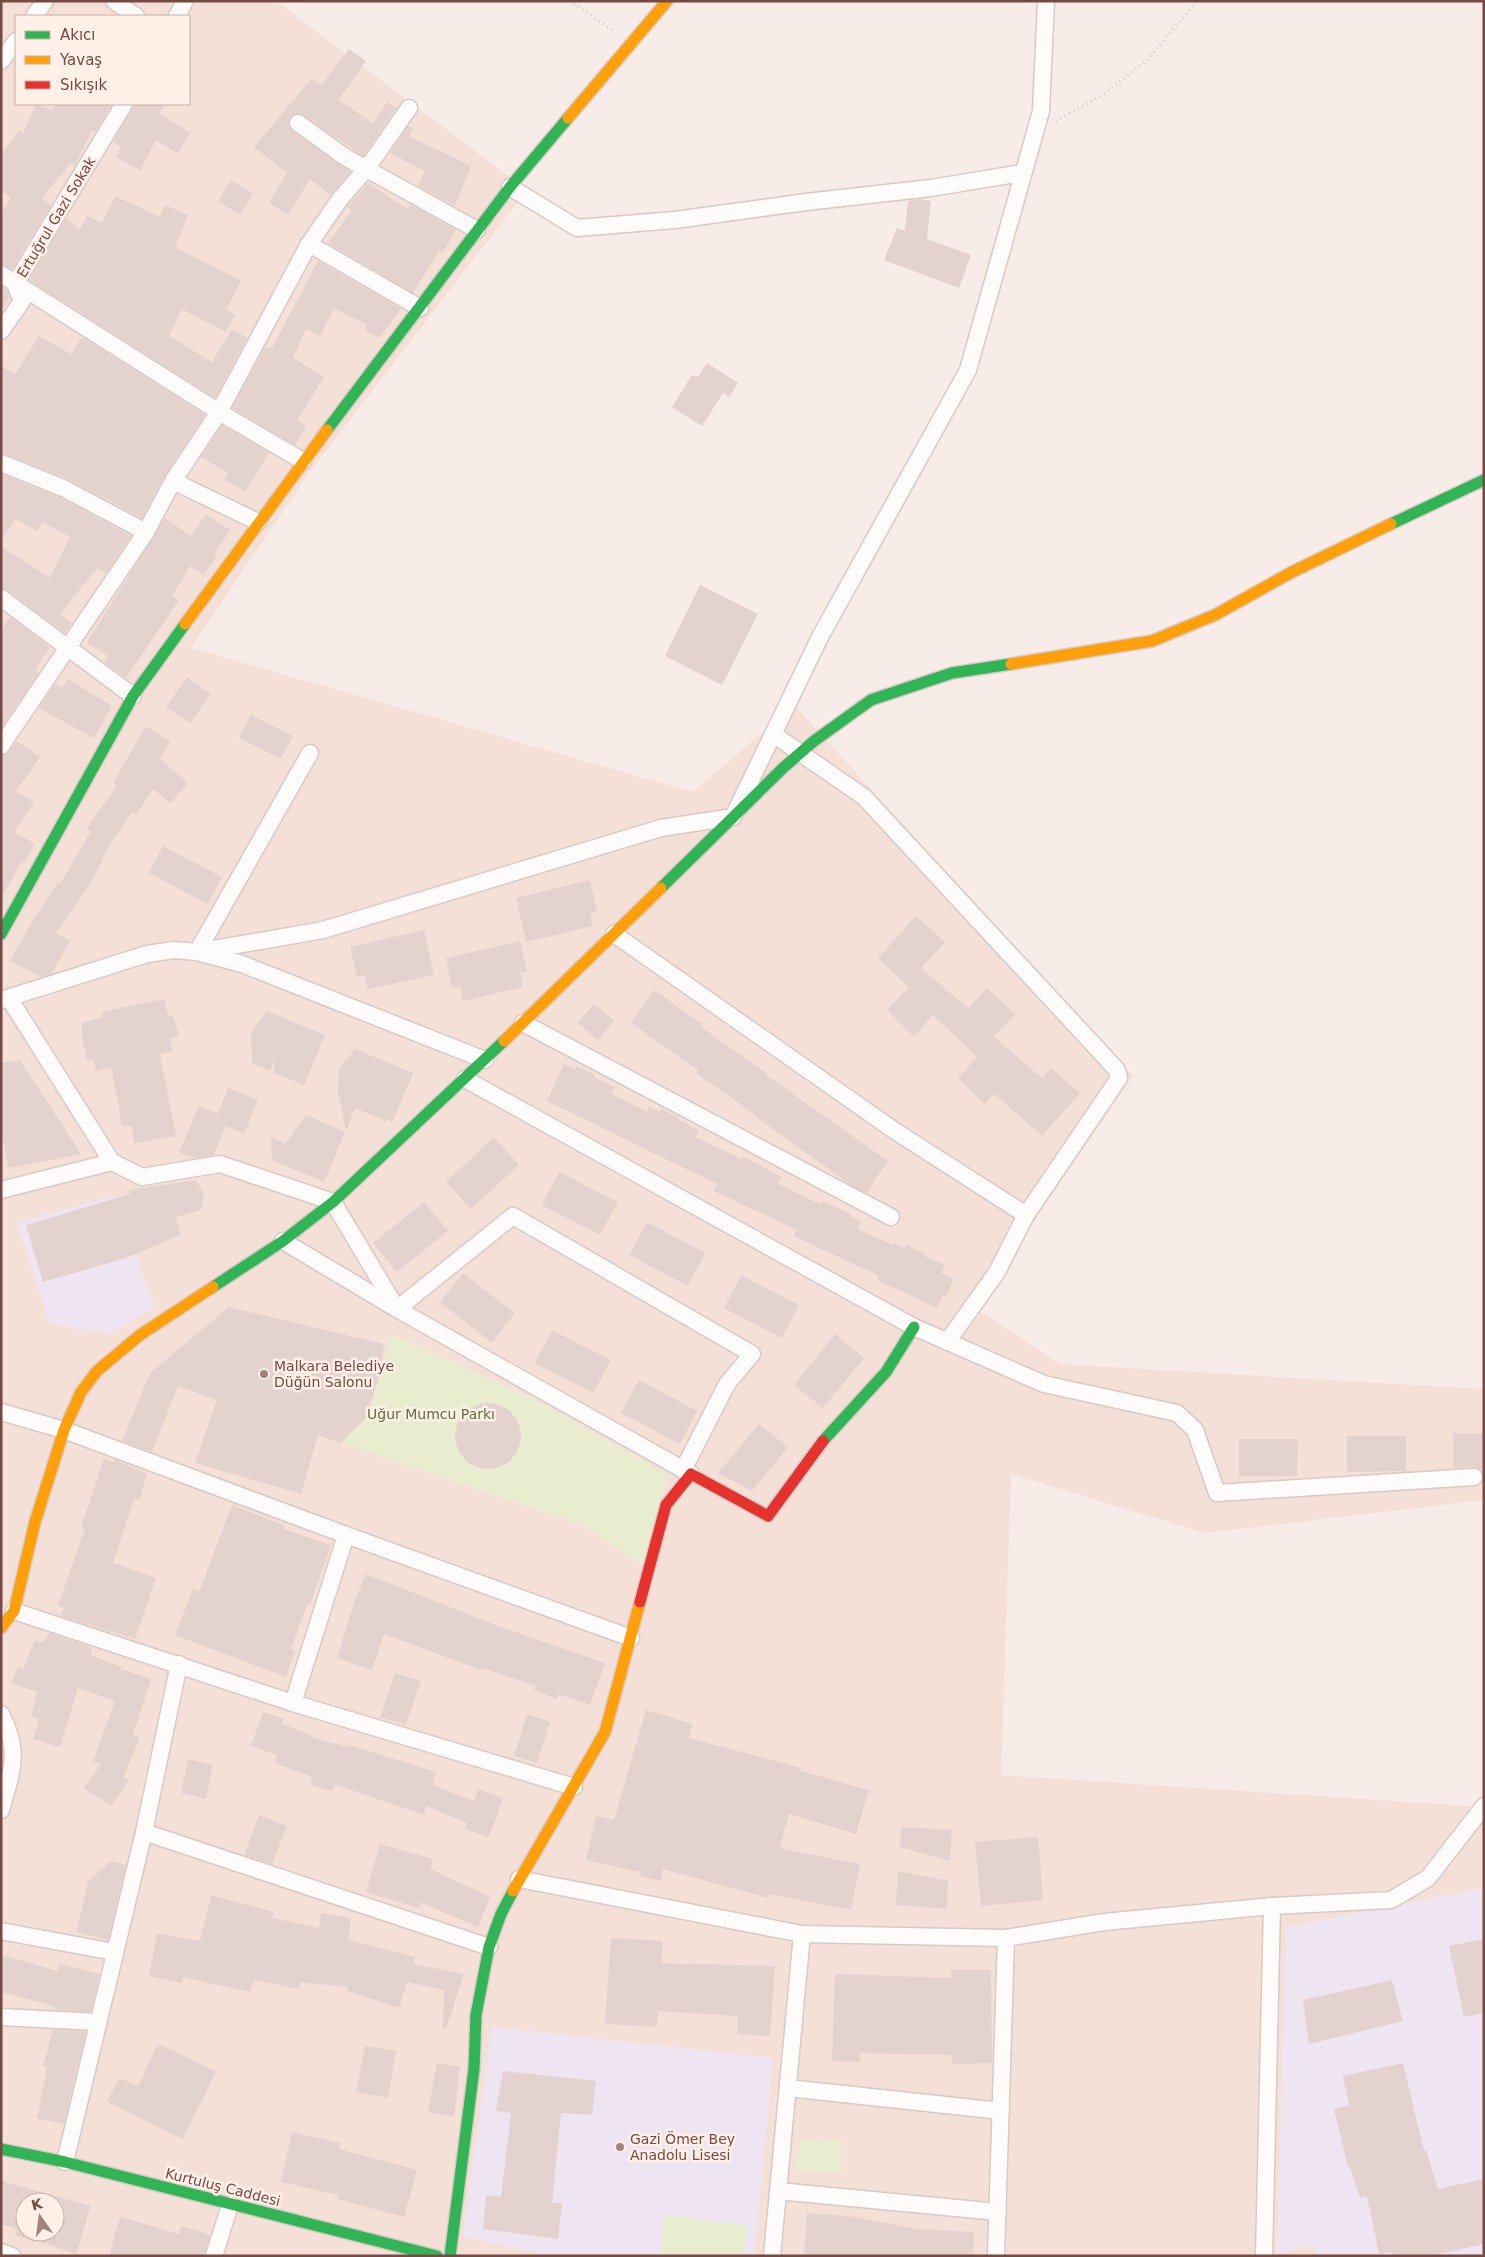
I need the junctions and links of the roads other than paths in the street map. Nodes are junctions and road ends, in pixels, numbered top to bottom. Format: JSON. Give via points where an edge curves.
{"nodes":[{"id":1,"x":45,"y":1,"type":"edge"},
{"id":2,"x":114,"y":1,"type":"edge"},
{"id":3,"x":185,"y":1,"type":"edge"},
{"id":4,"x":667,"y":1,"type":"edge"},
{"id":5,"x":1046,"y":1,"type":"edge"},
{"id":6,"x":35,"y":15,"type":"edge"},
{"id":7,"x":135,"y":15,"type":"edge"},
{"id":8,"x":178,"y":15,"type":"edge"},
{"id":9,"x":15,"y":42,"type":"edge"},
{"id":10,"x":1,"y":61,"type":"edge"},
{"id":11,"x":123,"y":105,"type":"edge"},
{"id":12,"x":409,"y":108,"type":"dead end"},
{"id":13,"x":298,"y":122,"type":"dead end"},
{"id":14,"x":367,"y":168,"type":"junction"},
{"id":15,"x":1022,"y":173,"type":"junction"},
{"id":16,"x":510,"y":187,"type":"junction"},
{"id":17,"x":478,"y":230,"type":"junction"},
{"id":18,"x":309,"y":244,"type":"junction"},
{"id":19,"x":1,"y":274,"type":"edge"},
{"id":20,"x":15,"y":284,"type":"junction"},
{"id":21,"x":420,"y":308,"type":"junction"},
{"id":22,"x":1,"y":331,"type":"edge"},
{"id":23,"x":219,"y":412,"type":"junction"},
{"id":24,"x":303,"y":461,"type":"junction"},
{"id":25,"x":1,"y":463,"type":"edge"},
{"id":26,"x":1484,"y":480,"type":"edge"},
{"id":27,"x":173,"y":481,"type":"junction"},
{"id":28,"x":258,"y":522,"type":"junction"},
{"id":29,"x":146,"y":532,"type":"junction"},
{"id":30,"x":3,"y":602,"type":"edge"},
{"id":31,"x":67,"y":647,"type":"junction"},
{"id":32,"x":133,"y":696,"type":"junction"},
{"id":33,"x":773,"y":734,"type":"junction"},
{"id":34,"x":1,"y":746,"type":"edge"},
{"id":35,"x":310,"y":753,"type":"dead end"},
{"id":36,"x":799,"y":754,"type":"junction"},
{"id":37,"x":733,"y":817,"type":"junction"},
{"id":38,"x":1,"y":934,"type":"edge"},
{"id":39,"x":614,"y":934,"type":"junction"},
{"id":40,"x":197,"y":952,"type":"junction"},
{"id":41,"x":5,"y":999,"type":"edge"},
{"id":42,"x":523,"y":1023,"type":"junction"},
{"id":43,"x":485,"y":1060,"type":"junction"},
{"id":44,"x":465,"y":1079,"type":"junction"},
{"id":45,"x":112,"y":1162,"type":"junction"},
{"id":46,"x":1,"y":1190,"type":"edge"},
{"id":47,"x":333,"y":1202,"type":"junction"},
{"id":48,"x":1026,"y":1215,"type":"junction"},
{"id":49,"x":891,"y":1217,"type":"dead end"},
{"id":50,"x":282,"y":1241,"type":"junction"},
{"id":51,"x":397,"y":1309,"type":"junction"},
{"id":52,"x":914,"y":1327,"type":"junction"},
{"id":53,"x":947,"y":1342,"type":"junction"},
{"id":54,"x":1,"y":1412,"type":"edge"},
{"id":55,"x":64,"y":1430,"type":"junction"},
{"id":56,"x":687,"y":1472,"type":"junction"},
{"id":57,"x":1474,"y":1477,"type":"dead end"},
{"id":58,"x":346,"y":1535,"type":"junction"},
{"id":59,"x":14,"y":1611,"type":"junction"},
{"id":60,"x":1,"y":1628,"type":"edge"},
{"id":61,"x":631,"y":1638,"type":"junction"},
{"id":62,"x":179,"y":1664,"type":"junction"},
{"id":63,"x":292,"y":1703,"type":"junction"},
{"id":64,"x":1,"y":1714,"type":"edge"},
{"id":65,"x":574,"y":1787,"type":"junction"},
{"id":66,"x":1484,"y":1806,"type":"edge"},
{"id":67,"x":1,"y":1810,"type":"edge"},
{"id":68,"x":144,"y":1832,"type":"junction"},
{"id":69,"x":519,"y":1879,"type":"junction"},
{"id":70,"x":1272,"y":1906,"type":"junction"},
{"id":71,"x":1,"y":1931,"type":"edge"},
{"id":72,"x":802,"y":1934,"type":"junction"},
{"id":73,"x":1006,"y":1938,"type":"junction"},
{"id":74,"x":489,"y":1947,"type":"junction"},
{"id":75,"x":114,"y":1952,"type":"junction"},
{"id":76,"x":1,"y":2017,"type":"edge"},
{"id":77,"x":98,"y":2022,"type":"junction"},
{"id":78,"x":788,"y":2088,"type":"junction"},
{"id":79,"x":1001,"y":2111,"type":"junction"},
{"id":80,"x":1,"y":2149,"type":"edge"},
{"id":81,"x":65,"y":2162,"type":"junction"},
{"id":82,"x":778,"y":2191,"type":"junction"},
{"id":83,"x":230,"y":2205,"type":"junction"},
{"id":84,"x":998,"y":2212,"type":"junction"},
{"id":85,"x":1,"y":2252,"type":"edge"},
{"id":86,"x":12,"y":2256,"type":"edge"},
{"id":87,"x":214,"y":2256,"type":"edge"},
{"id":88,"x":437,"y":2256,"type":"edge"},
{"id":89,"x":450,"y":2256,"type":"edge"},
{"id":90,"x":772,"y":2256,"type":"edge"},
{"id":91,"x":996,"y":2256,"type":"edge"},
{"id":92,"x":1264,"y":2256,"type":"edge"}],
"edges":[{"from":1,"to":6,"type":"street"},
{"from":2,"to":7,"type":"street"},
{"from":3,"to":8,"type":"street"},
{"from":4,"to":16,"type":"street"},
{"from":5,"to":15,"type":"street","via":[[1041,111]]},
{"from":9,"to":10,"type":"street"},
{"from":11,"to":20,"type":"street","name":"Ertuğrul Gazi Sokak"},
{"from":12,"to":14,"type":"street"},
{"from":13,"to":14,"type":"street"},
{"from":14,"to":17,"type":"street"},
{"from":14,"to":18,"type":"street","via":[[340,199]]},
{"from":15,"to":16,"type":"street","via":[[931,188],[675,220],[577,228]]},
{"from":15,"to":33,"type":"street","via":[[1004,249],[968,370],[820,636]]},
{"from":16,"to":17,"type":"street"},
{"from":17,"to":21,"type":"street"},
{"from":18,"to":21,"type":"street"},
{"from":18,"to":23,"type":"street"},
{"from":19,"to":20,"type":"street"},
{"from":20,"to":22,"type":"street","name":"Ertuğrul Gazi Sokak","via":[[22,301]]},
{"from":20,"to":23,"type":"street"},
{"from":21,"to":24,"type":"street"},
{"from":23,"to":24,"type":"street"},
{"from":23,"to":27,"type":"street"},
{"from":24,"to":28,"type":"street"},
{"from":25,"to":29,"type":"street","via":[[63,488]]},
{"from":26,"to":36,"type":"street","via":[[1292,572],[1214,615],[1152,641],[952,673],[871,700]]},
{"from":27,"to":28,"type":"street"},
{"from":27,"to":29,"type":"street"},
{"from":28,"to":32,"type":"street"},
{"from":29,"to":31,"type":"street"},
{"from":30,"to":31,"type":"street"},
{"from":31,"to":32,"type":"street"},
{"from":31,"to":34,"type":"street"},
{"from":32,"to":38,"type":"street"},
{"from":33,"to":36,"type":"street"},
{"from":33,"to":37,"type":"street"},
{"from":35,"to":40,"type":"street"},
{"from":36,"to":37,"type":"street"},
{"from":36,"to":48,"type":"street","via":[[864,797],[1117,1070],[1119,1078]]},
{"from":37,"to":39,"type":"street"},
{"from":37,"to":40,"type":"street","via":[[661,828],[323,930]]},
{"from":39,"to":42,"type":"street"},
{"from":39,"to":48,"type":"street","via":[[895,1131]]},
{"from":40,"to":41,"type":"street","via":[[174,950],[147,954]]},
{"from":40,"to":43,"type":"street","via":[[242,964]]},
{"from":41,"to":45,"type":"street"},
{"from":42,"to":43,"type":"street"},
{"from":42,"to":49,"type":"street"},
{"from":43,"to":44,"type":"street"},
{"from":44,"to":47,"type":"street"},
{"from":44,"to":52,"type":"street"},
{"from":45,"to":46,"type":"street"},
{"from":45,"to":47,"type":"street","via":[[142,1176],[220,1164]]},
{"from":47,"to":50,"type":"street"},
{"from":47,"to":51,"type":"street"},
{"from":48,"to":53,"type":"street","via":[[997,1272]]},
{"from":50,"to":51,"type":"street"},
{"from":50,"to":55,"type":"street","via":[[172,1313],[116,1355],[81,1392]]},
{"from":51,"to":56,"type":"street"},
{"from":51,"to":56,"type":"street","via":[[514,1216],[752,1354],[727,1384]]},
{"from":52,"to":53,"type":"street"},
{"from":52,"to":56,"type":"street","via":[[886,1372],[818,1446],[768,1516]]},
{"from":53,"to":57,"type":"street","via":[[1044,1384],[1177,1413],[1196,1430],[1217,1493]]},
{"from":54,"to":55,"type":"street"},
{"from":55,"to":58,"type":"street"},
{"from":55,"to":59,"type":"street","via":[[35,1522]]},
{"from":56,"to":61,"type":"street","via":[[666,1505]]},
{"from":58,"to":61,"type":"street"},
{"from":58,"to":63,"type":"street"},
{"from":59,"to":60,"type":"street"},
{"from":59,"to":62,"type":"street"},
{"from":61,"to":65,"type":"street","via":[[605,1732]]},
{"from":62,"to":63,"type":"street"},
{"from":62,"to":68,"type":"street"},
{"from":63,"to":65,"type":"street"},
{"from":64,"to":67,"type":"street","via":[[10,1730],[14,1748],[14,1764]]},
{"from":65,"to":69,"type":"street"},
{"from":66,"to":70,"type":"street","via":[[1428,1878],[1391,1900]]},
{"from":68,"to":74,"type":"street"},
{"from":68,"to":75,"type":"street"},
{"from":69,"to":72,"type":"street"},
{"from":69,"to":74,"type":"street"},
{"from":70,"to":73,"type":"street","via":[[1104,1922]]},
{"from":70,"to":92,"type":"street"},
{"from":71,"to":75,"type":"street"},
{"from":72,"to":73,"type":"street"},
{"from":72,"to":78,"type":"street"},
{"from":73,"to":79,"type":"street"},
{"from":74,"to":89,"type":"street","via":[[476,2016],[474,2069]]},
{"from":75,"to":77,"type":"street"},
{"from":76,"to":77,"type":"street"},
{"from":77,"to":81,"type":"street"},
{"from":78,"to":79,"type":"street"},
{"from":78,"to":82,"type":"street"},
{"from":79,"to":84,"type":"street"},
{"from":80,"to":81,"type":"street","name":"Kurtuluş Caddesi"},
{"from":81,"to":83,"type":"street","name":"Kurtuluş Caddesi"},
{"from":82,"to":84,"type":"street"},
{"from":82,"to":90,"type":"street"},
{"from":83,"to":87,"type":"street"},
{"from":83,"to":88,"type":"street","name":"Kurtuluş Caddesi"},
{"from":84,"to":91,"type":"street"},
{"from":85,"to":86,"type":"street"}]}
